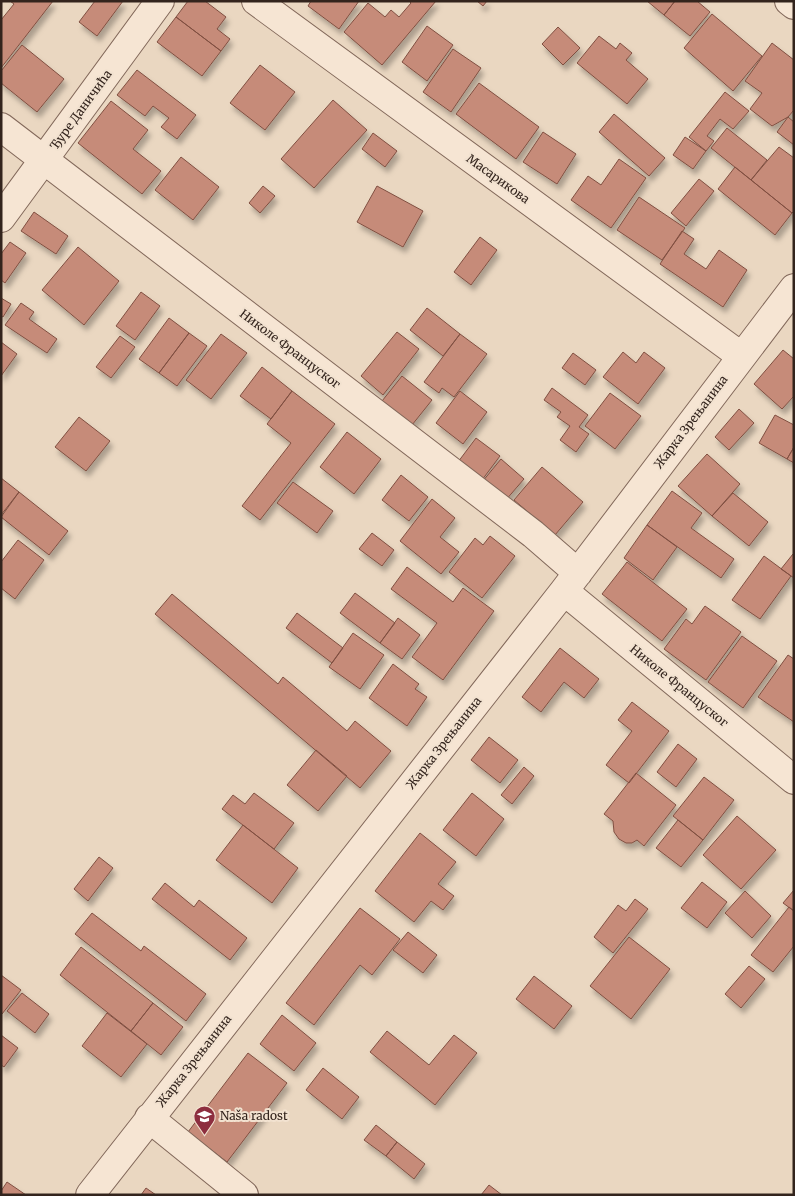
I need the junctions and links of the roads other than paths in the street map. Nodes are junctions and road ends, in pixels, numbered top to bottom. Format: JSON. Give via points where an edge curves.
{"nodes":[{"id":1,"x":160,"y":1,"type":"edge"},
{"id":2,"x":256,"y":1,"type":"edge"},
{"id":3,"x":789,"y":1,"type":"edge"},
{"id":4,"x":794,"y":5,"type":"edge"},
{"id":5,"x":1,"y":127,"type":"edge"},
{"id":6,"x":44,"y":161,"type":"junction"},
{"id":7,"x":1,"y":218,"type":"edge"},
{"id":8,"x":794,"y":288,"type":"edge"},
{"id":9,"x":741,"y":356,"type":"junction"},
{"id":10,"x":571,"y":582,"type":"junction"},
{"id":11,"x":794,"y":780,"type":"edge"},
{"id":12,"x":149,"y":1118,"type":"junction"},
{"id":13,"x":90,"y":1195,"type":"edge"},
{"id":14,"x":244,"y":1195,"type":"edge"}],
"edges":[{"from":1,"to":6,"type":"street","name":"Ђуре Даничића"},
{"from":2,"to":9,"type":"street","name":"Масарикова"},
{"from":3,"to":4,"type":"street"},
{"from":5,"to":6,"type":"street","name":"Николе Француског"},
{"from":6,"to":7,"type":"street","name":"Ђуре Даничића"},
{"from":6,"to":10,"type":"street","name":"Николе Француског","via":[[533,534]]},
{"from":8,"to":9,"type":"street","name":"Жарка Зрењанина"},
{"from":9,"to":10,"type":"street","name":"Жарка Зрењанина"},
{"from":10,"to":11,"type":"street","name":"Николе Француског"},
{"from":10,"to":12,"type":"street","name":"Жарка Зрењанина"},
{"from":12,"to":13,"type":"street","name":"Жарка Зрењанина"},
{"from":12,"to":14,"type":"street"}]}
